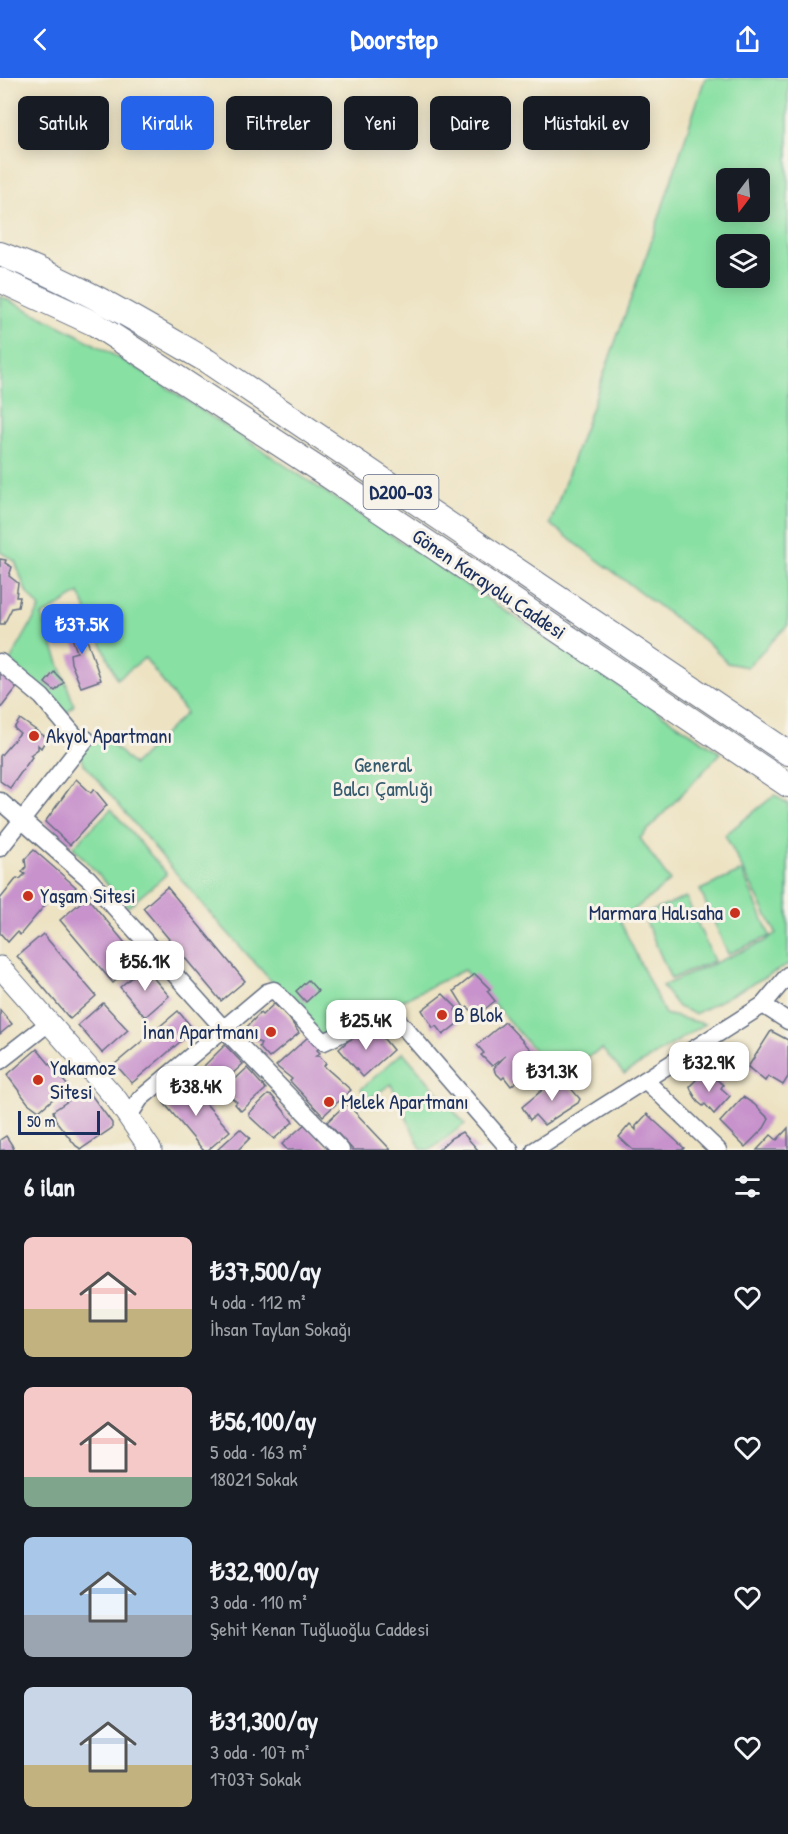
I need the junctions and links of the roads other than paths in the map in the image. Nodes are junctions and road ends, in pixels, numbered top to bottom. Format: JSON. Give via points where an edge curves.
{"nodes":[{"id":1,"x":7,"y":255,"type":"edge"},
{"id":2,"x":0,"y":280,"type":"edge"},
{"id":3,"x":574,"y":641,"type":"junction"},
{"id":4,"x":0,"y":662,"type":"edge"},
{"id":5,"x":717,"y":737,"type":"junction"},
{"id":6,"x":788,"y":753,"type":"edge"},
{"id":7,"x":788,"y":771,"type":"edge"},
{"id":8,"x":788,"y":785,"type":"edge"},
{"id":9,"x":788,"y":798,"type":"edge"},
{"id":10,"x":0,"y":801,"type":"edge"},
{"id":11,"x":22,"y":818,"type":"junction"},
{"id":12,"x":0,"y":848,"type":"edge"},
{"id":13,"x":0,"y":967,"type":"edge"},
{"id":14,"x":788,"y":975,"type":"edge"},
{"id":15,"x":763,"y":1005,"type":"junction"},
{"id":16,"x":788,"y":1021,"type":"edge"},
{"id":17,"x":50,"y":1022,"type":"junction"},
{"id":18,"x":223,"y":1028,"type":"junction"},
{"id":19,"x":0,"y":1061,"type":"edge"},
{"id":20,"x":645,"y":1080,"type":"junction"},
{"id":21,"x":129,"y":1105,"type":"junction"},
{"id":22,"x":151,"y":1150,"type":"edge"},
{"id":23,"x":163,"y":1150,"type":"edge"},
{"id":24,"x":341,"y":1150,"type":"edge"},
{"id":25,"x":510,"y":1150,"type":"edge"},
{"id":26,"x":535,"y":1150,"type":"edge"},
{"id":27,"x":718,"y":1150,"type":"edge"}],
"edges":[{"from":1,"to":6,"type":"highway","name":"Gönen Karayolu Caddesi","number":"D200-03","via":[[131,316],[207,361]]},
{"from":2,"to":3,"type":"highway","name":"Gönen Karayolu Caddesi","number":"D200-03","via":[[95,324]]},
{"from":3,"to":5,"type":"highway","name":"Gönen Karayolu Caddesi","number":"D200-03"},
{"from":3,"to":7,"type":"highway","via":[[620,662]]},
{"from":4,"to":11,"type":"street","via":[[34,690],[83,741]]},
{"from":5,"to":8,"type":"highway","name":"Gönen Karayolu Caddesi","number":"D200-03"},
{"from":5,"to":9,"type":"highway","via":[[746,768]]},
{"from":10,"to":11,"type":"street"},
{"from":11,"to":12,"type":"street"},
{"from":11,"to":18,"type":"street","via":[[89,879]]},
{"from":13,"to":17,"type":"main road"},
{"from":14,"to":15,"type":"street"},
{"from":15,"to":16,"type":"street"},
{"from":15,"to":20,"type":"street"},
{"from":17,"to":19,"type":"street"},
{"from":17,"to":21,"type":"main road"},
{"from":18,"to":21,"type":"street"},
{"from":18,"to":24,"type":"street"},
{"from":18,"to":25,"type":"street","via":[[271,990],[324,1042],[390,1011]]},
{"from":20,"to":26,"type":"street"},
{"from":20,"to":27,"type":"street"},
{"from":21,"to":22,"type":"main road"},
{"from":21,"to":23,"type":"main road"}]}
